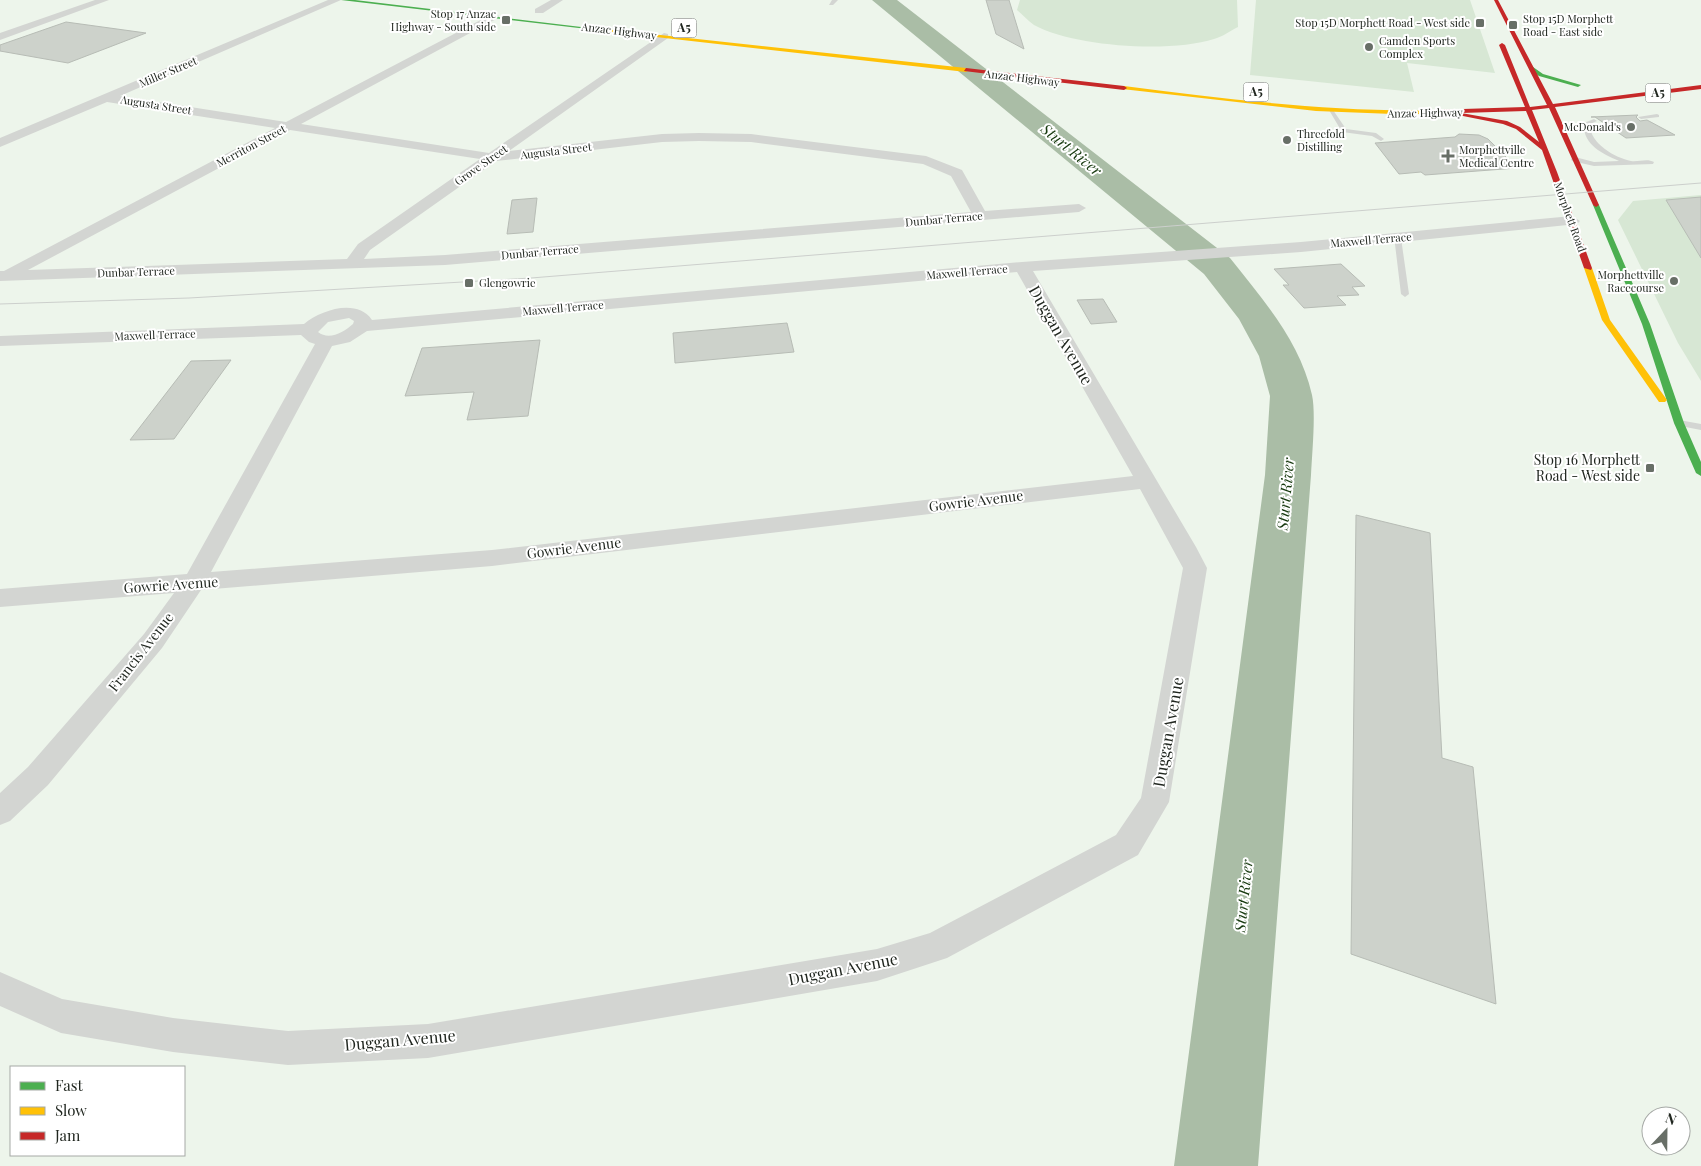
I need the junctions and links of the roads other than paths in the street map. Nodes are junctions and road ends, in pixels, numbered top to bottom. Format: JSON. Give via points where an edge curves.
{"nodes":[{"id":1,"x":104,"y":0,"type":"edge"},
{"id":2,"x":336,"y":0,"type":"edge"},
{"id":3,"x":343,"y":0,"type":"edge"},
{"id":4,"x":440,"y":0,"type":"edge"},
{"id":5,"x":558,"y":0,"type":"edge"},
{"id":6,"x":1496,"y":0,"type":"edge"},
{"id":7,"x":539,"y":11,"type":"junction"},
{"id":8,"x":494,"y":16,"type":"junction"},
{"id":9,"x":611,"y":19,"type":"junction"},
{"id":10,"x":691,"y":34,"type":"junction"},
{"id":11,"x":1496,"y":34,"type":"dead end"},
{"id":12,"x":664,"y":36,"type":"junction"},
{"id":13,"x":0,"y":37,"type":"edge"},
{"id":14,"x":1531,"y":68,"type":"junction"},
{"id":15,"x":1195,"y":86,"type":"junction"},
{"id":16,"x":1701,"y":87,"type":"edge"},
{"id":17,"x":1542,"y":89,"type":"junction"},
{"id":18,"x":1516,"y":93,"type":"junction"},
{"id":19,"x":107,"y":98,"type":"junction"},
{"id":20,"x":1194,"y":98,"type":"junction"},
{"id":21,"x":1343,"y":99,"type":"dead end"},
{"id":22,"x":1551,"y":106,"type":"junction"},
{"id":23,"x":1527,"y":109,"type":"junction"},
{"id":24,"x":1331,"y":111,"type":"junction"},
{"id":25,"x":1451,"y":113,"type":"junction"},
{"id":26,"x":1657,"y":116,"type":"dead end"},
{"id":27,"x":1641,"y":117,"type":"dead end"},
{"id":28,"x":1594,"y":121,"type":"dead end"},
{"id":29,"x":289,"y":125,"type":"junction"},
{"id":30,"x":1381,"y":140,"type":"dead end"},
{"id":31,"x":1,"y":142,"type":"edge"},
{"id":32,"x":1545,"y":151,"type":"junction"},
{"id":33,"x":492,"y":157,"type":"junction"},
{"id":34,"x":1575,"y":159,"type":"junction"},
{"id":35,"x":1650,"y":162,"type":"dead end"},
{"id":36,"x":1632,"y":164,"type":"junction"},
{"id":37,"x":1581,"y":171,"type":"junction"},
{"id":38,"x":1079,"y":208,"type":"dead end"},
{"id":39,"x":980,"y":216,"type":"junction"},
{"id":40,"x":1572,"y":221,"type":"junction"},
{"id":41,"x":1397,"y":238,"type":"junction"},
{"id":42,"x":352,"y":264,"type":"junction"},
{"id":43,"x":1022,"y":267,"type":"junction"},
{"id":44,"x":4,"y":275,"type":"edge"},
{"id":45,"x":1405,"y":294,"type":"dead end"},
{"id":46,"x":362,"y":326,"type":"junction"},
{"id":47,"x":318,"y":335,"type":"junction"},
{"id":48,"x":0,"y":341,"type":"edge"},
{"id":49,"x":1679,"y":423,"type":"junction"},
{"id":50,"x":1701,"y":427,"type":"edge"},
{"id":51,"x":1701,"y":473,"type":"edge"},
{"id":52,"x":1146,"y":481,"type":"junction"},
{"id":53,"x":193,"y":584,"type":"junction"},
{"id":54,"x":0,"y":598,"type":"edge"},
{"id":55,"x":0,"y":812,"type":"edge"},
{"id":56,"x":0,"y":989,"type":"edge"}],
"edges":[{"from":1,"to":13,"type":"street"},
{"from":2,"to":19,"type":"street","name":"Miller Street"},
{"from":3,"to":8,"type":"main road","name":"Anzac Highway","number":"A5"},
{"from":4,"to":7,"type":"main road","name":"Anzac Highway","number":"A5"},
{"from":5,"to":7,"type":"street"},
{"from":6,"to":14,"type":"main road","name":"Morphett Road"},
{"from":7,"to":9,"type":"main road","name":"Anzac Highway","number":"A5"},
{"from":8,"to":12,"type":"main road","name":"Anzac Highway","number":"A5"},
{"from":8,"to":29,"type":"street","name":"Merriton Street"},
{"from":9,"to":10,"type":"main road","name":"Anzac Highway","number":"A5"},
{"from":9,"to":12,"type":"main road","via":[[661,29]]},
{"from":10,"to":12,"type":"main road","name":"Anzac Highway","number":"A5"},
{"from":10,"to":15,"type":"main road","name":"Anzac Highway","number":"A5","via":[[928,55]]},
{"from":10,"to":20,"type":"main road","name":"Anzac Highway","number":"A5","via":[[945,69]]},
{"from":11,"to":18,"type":"main road","name":"Morphett Road"},
{"from":12,"to":33,"type":"street","name":"Grove Street"},
{"from":14,"to":17,"type":"main road","name":"Morphett Road"},
{"from":14,"to":17,"type":"main road","via":[[1541,75],[1583,84]]},
{"from":15,"to":20,"type":"main road"},
{"from":15,"to":21,"type":"main road","name":"Anzac Highway","number":"A5"},
{"from":16,"to":22,"type":"main road","name":"Anzac Highway","number":"A5"},
{"from":17,"to":18,"type":"main road"},
{"from":17,"to":22,"type":"main road","name":"Morphett Road"},
{"from":18,"to":23,"type":"main road","name":"Morphett Road"},
{"from":19,"to":29,"type":"street","name":"Augusta Street"},
{"from":19,"to":31,"type":"street","name":"Miller Street"},
{"from":20,"to":24,"type":"main road","name":"Anzac Highway","number":"A5"},
{"from":22,"to":23,"type":"main road","name":"Anzac Highway","number":"A5"},
{"from":22,"to":34,"type":"main road","name":"Morphett Road"},
{"from":23,"to":25,"type":"main road","name":"Anzac Highway","number":"A5"},
{"from":23,"to":32,"type":"main road","name":"Morphett Road"},
{"from":24,"to":25,"type":"main road","name":"Anzac Highway","number":"A5"},
{"from":24,"to":30,"type":"lane","via":[[1344,132],[1374,134]]},
{"from":25,"to":32,"type":"main road","via":[[1505,122],[1518,128]]},
{"from":26,"to":27,"type":"lane"},
{"from":28,"to":36,"type":"lane","via":[[1587,123],[1591,142]]},
{"from":29,"to":33,"type":"street","name":"Augusta Street"},
{"from":29,"to":44,"type":"street","name":"Merriton Street"},
{"from":32,"to":40,"type":"main road","name":"Morphett Road"},
{"from":33,"to":39,"type":"street","name":"Augusta Street","via":[[662,138],[751,138],[926,160],[957,173]]},
{"from":33,"to":42,"type":"street","name":"Grove Street","via":[[364,247]]},
{"from":34,"to":36,"type":"lane","via":[[1594,164]]},
{"from":34,"to":37,"type":"main road","name":"Morphett Road"},
{"from":35,"to":36,"type":"lane"},
{"from":36,"to":37,"type":"lane"},
{"from":37,"to":49,"type":"main road","name":"Morphett Road","via":[[1646,324]]},
{"from":38,"to":39,"type":"street","name":"Dunbar Terrace"},
{"from":39,"to":42,"type":"street","name":"Dunbar Terrace","via":[[455,259]]},
{"from":40,"to":41,"type":"street","name":"Maxwell Terrace"},
{"from":40,"to":49,"type":"main road","name":"Morphett Road","via":[[1606,320]]},
{"from":41,"to":43,"type":"street","name":"Maxwell Terrace"},
{"from":41,"to":45,"type":"lane"},
{"from":42,"to":44,"type":"street","name":"Dunbar Terrace"},
{"from":43,"to":46,"type":"street","name":"Maxwell Terrace"},
{"from":43,"to":52,"type":"street","name":"Duggan Avenue"},
{"from":46,"to":47,"type":"street","name":"Maxwell Terrace","via":[[349,336]]},
{"from":46,"to":47,"type":"street","via":[[358,315],[341,313],[322,318]]},
{"from":47,"to":48,"type":"street","name":"Maxwell Terrace"},
{"from":47,"to":53,"type":"street","name":"Francis Avenue"},
{"from":49,"to":50,"type":"lane"},
{"from":49,"to":51,"type":"main road","name":"Morphett Road"},
{"from":52,"to":53,"type":"street","name":"Gowrie Avenue","via":[[492,558]]},
{"from":52,"to":56,"type":"street","name":"Duggan Avenue","via":[[1195,568],[1155,802],[1127,845],[936,947],[877,965],[428,1041],[297,1047],[174,1035],[61,1016]]},
{"from":53,"to":54,"type":"street","name":"Gowrie Avenue"},
{"from":53,"to":55,"type":"street","name":"Francis Avenue","via":[[152,641],[38,776]]}]}
